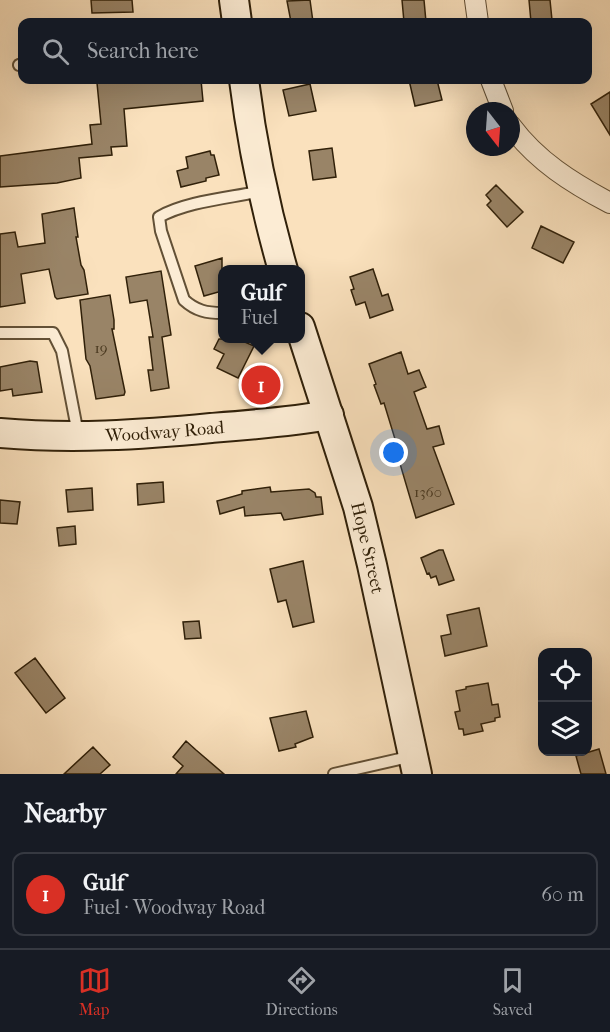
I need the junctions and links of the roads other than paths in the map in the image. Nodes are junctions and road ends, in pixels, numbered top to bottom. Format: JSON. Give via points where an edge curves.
{"nodes":[{"id":1,"x":234,"y":0,"type":"edge"},
{"id":2,"x":475,"y":0,"type":"edge"},
{"id":3,"x":236,"y":18,"type":"edge"},
{"id":4,"x":477,"y":18,"type":"edge"},
{"id":5,"x":244,"y":84,"type":"edge"},
{"id":6,"x":493,"y":84,"type":"edge"},
{"id":7,"x":500,"y":102,"type":"edge"},
{"id":8,"x":520,"y":137,"type":"edge"},
{"id":9,"x":263,"y":191,"type":"junction"},
{"id":10,"x":610,"y":203,"type":"edge"},
{"id":11,"x":282,"y":265,"type":"edge"},
{"id":12,"x":218,"y":313,"type":"edge"},
{"id":13,"x":0,"y":333,"type":"edge"},
{"id":14,"x":305,"y":342,"type":"edge"},
{"id":15,"x":329,"y":415,"type":"junction"},
{"id":16,"x":0,"y":433,"type":"edge"},
{"id":17,"x":79,"y":437,"type":"junction"},
{"id":18,"x":415,"y":765,"type":"edge"},
{"id":19,"x":334,"y":774,"type":"edge"}],
"edges":[{"from":1,"to":3,"type":"main road"},
{"from":2,"to":4,"type":"street"},
{"from":5,"to":9,"type":"main road"},
{"from":6,"to":7,"type":"street"},
{"from":8,"to":10,"type":"street","via":[[555,171]]},
{"from":9,"to":11,"type":"main road"},
{"from":9,"to":12,"type":"lane","via":[[188,206],[159,217],[184,300],[206,313]]},
{"from":13,"to":17,"type":"lane","via":[[53,333],[62,351]]},
{"from":14,"to":15,"type":"main road","name":"Hope Street"},
{"from":15,"to":17,"type":"main road","name":"Woodway Road","via":[[160,433]]},
{"from":15,"to":18,"type":"main road","name":"Hope Street","via":[[370,556]]},
{"from":16,"to":17,"type":"main road","name":"Woodway Road"},
{"from":18,"to":19,"type":"lane"}]}
